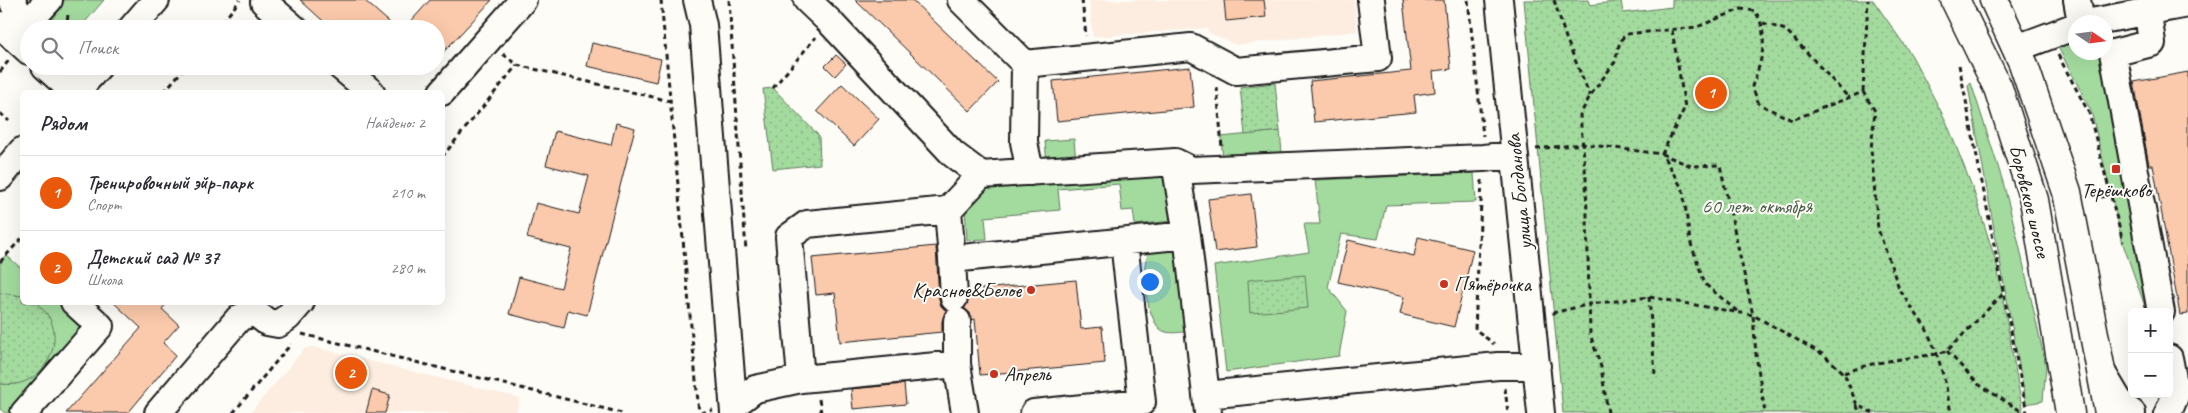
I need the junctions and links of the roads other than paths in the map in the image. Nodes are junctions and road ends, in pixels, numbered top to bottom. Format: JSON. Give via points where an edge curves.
{"nodes":[{"id":1,"x":12,"y":0,"type":"edge"},
{"id":2,"x":49,"y":0,"type":"edge"},
{"id":3,"x":156,"y":0,"type":"edge"},
{"id":4,"x":265,"y":0,"type":"edge"},
{"id":5,"x":523,"y":0,"type":"edge"},
{"id":6,"x":697,"y":0,"type":"edge"},
{"id":7,"x":807,"y":0,"type":"edge"},
{"id":8,"x":961,"y":0,"type":"edge"},
{"id":9,"x":1371,"y":0,"type":"edge"},
{"id":10,"x":1499,"y":0,"type":"edge"},
{"id":11,"x":1955,"y":0,"type":"edge"},
{"id":12,"x":1994,"y":0,"type":"edge"},
{"id":13,"x":2077,"y":0,"type":"edge"},
{"id":14,"x":2188,"y":4,"type":"edge"},
{"id":15,"x":2148,"y":13,"type":"junction"},
{"id":16,"x":2080,"y":15,"type":"edge"},
{"id":17,"x":2113,"y":19,"type":"edge"},
{"id":18,"x":31,"y":20,"type":"edge"},
{"id":19,"x":139,"y":20,"type":"edge"},
{"id":20,"x":285,"y":20,"type":"edge"},
{"id":21,"x":2068,"y":29,"type":"edge"},
{"id":22,"x":14,"y":38,"type":"edge"},
{"id":23,"x":2017,"y":48,"type":"junction"},
{"id":24,"x":1025,"y":64,"type":"junction"},
{"id":25,"x":56,"y":75,"type":"edge"},
{"id":26,"x":91,"y":75,"type":"edge"},
{"id":27,"x":351,"y":75,"type":"edge"},
{"id":28,"x":73,"y":90,"type":"edge"},
{"id":29,"x":77,"y":90,"type":"edge"},
{"id":30,"x":369,"y":90,"type":"edge"},
{"id":31,"x":444,"y":90,"type":"edge"},
{"id":32,"x":1523,"y":152,"type":"junction"},
{"id":33,"x":20,"y":153,"type":"edge"},
{"id":34,"x":1174,"y":162,"type":"junction"},
{"id":35,"x":1030,"y":172,"type":"junction"},
{"id":36,"x":981,"y":175,"type":"junction"},
{"id":37,"x":0,"y":177,"type":"edge"},
{"id":38,"x":948,"y":210,"type":"junction"},
{"id":39,"x":1187,"y":235,"type":"junction"},
{"id":40,"x":1124,"y":242,"type":"junction"},
{"id":41,"x":952,"y":259,"type":"junction"},
{"id":42,"x":77,"y":305,"type":"edge"},
{"id":43,"x":248,"y":307,"type":"edge"},
{"id":44,"x":2160,"y":308,"type":"edge"},
{"id":45,"x":303,"y":314,"type":"edge"},
{"id":46,"x":957,"y":364,"type":"junction"},
{"id":47,"x":1537,"y":366,"type":"junction"},
{"id":48,"x":2101,"y":372,"type":"junction"},
{"id":49,"x":801,"y":379,"type":"junction"},
{"id":50,"x":2173,"y":380,"type":"edge"},
{"id":51,"x":2177,"y":402,"type":"edge"},
{"id":52,"x":1207,"y":404,"type":"edge"},
{"id":53,"x":734,"y":409,"type":"edge"},
{"id":54,"x":24,"y":413,"type":"edge"},
{"id":55,"x":158,"y":413,"type":"edge"},
{"id":56,"x":965,"y":413,"type":"edge"},
{"id":57,"x":1034,"y":413,"type":"edge"},
{"id":58,"x":1541,"y":413,"type":"edge"},
{"id":59,"x":2070,"y":413,"type":"edge"},
{"id":60,"x":2109,"y":413,"type":"edge"},
{"id":61,"x":2132,"y":413,"type":"edge"}],
"edges":[{"from":1,"to":22,"type":"street","via":[[17,11]]},
{"from":2,"to":18,"type":"street"},
{"from":3,"to":19,"type":"street"},
{"from":4,"to":20,"type":"street"},
{"from":5,"to":31,"type":"street"},
{"from":6,"to":53,"type":"street","via":[[703,24]]},
{"from":7,"to":36,"type":"street","via":[[953,154]]},
{"from":8,"to":24,"type":"street"},
{"from":9,"to":24,"type":"street","via":[[1378,58],[1236,71],[1191,47]]},
{"from":10,"to":32,"type":"street","name":"улица Богданова"},
{"from":11,"to":59,"type":"main road","name":"Боровское шоссе","via":[[1998,88],[2031,189],[2040,225]]},
{"from":12,"to":23,"type":"main road","name":"Боровское шоссе"},
{"from":13,"to":16,"type":"street"},
{"from":14,"to":15,"type":"street"},
{"from":15,"to":17,"type":"street"},
{"from":15,"to":44,"type":"street","via":[[2152,43],[2113,53]]},
{"from":21,"to":23,"type":"street"},
{"from":23,"to":48,"type":"main road","name":"Боровское шоссе","via":[[2067,192]]},
{"from":24,"to":35,"type":"street","via":[[1024,142]]},
{"from":25,"to":28,"type":"street"},
{"from":26,"to":29,"type":"street"},
{"from":27,"to":30,"type":"street"},
{"from":32,"to":34,"type":"street","via":[[1483,158],[1191,170]]},
{"from":32,"to":47,"type":"street","name":"улица Богданова"},
{"from":33,"to":37,"type":"street"},
{"from":34,"to":35,"type":"street"},
{"from":34,"to":39,"type":"street"},
{"from":35,"to":36,"type":"street"},
{"from":36,"to":38,"type":"street"},
{"from":38,"to":41,"type":"street"},
{"from":38,"to":49,"type":"street","via":[[807,224],[789,238]]},
{"from":39,"to":40,"type":"street"},
{"from":39,"to":52,"type":"street"},
{"from":40,"to":41,"type":"street"},
{"from":40,"to":57,"type":"street","via":[[1142,402]]},
{"from":41,"to":46,"type":"street"},
{"from":42,"to":54,"type":"street","via":[[100,326]]},
{"from":43,"to":45,"type":"street","via":[[267,322],[278,324],[288,317]]},
{"from":43,"to":55,"type":"street"},
{"from":46,"to":49,"type":"street"},
{"from":46,"to":56,"type":"street"},
{"from":47,"to":52,"type":"street","via":[[1498,366]]},
{"from":47,"to":58,"type":"street","name":"улица Богданова"},
{"from":48,"to":60,"type":"main road","name":"Боровское шоссе"},
{"from":48,"to":61,"type":"street","via":[[2122,406]]},
{"from":49,"to":53,"type":"street","via":[[755,389]]},
{"from":50,"to":51,"type":"street"}]}
